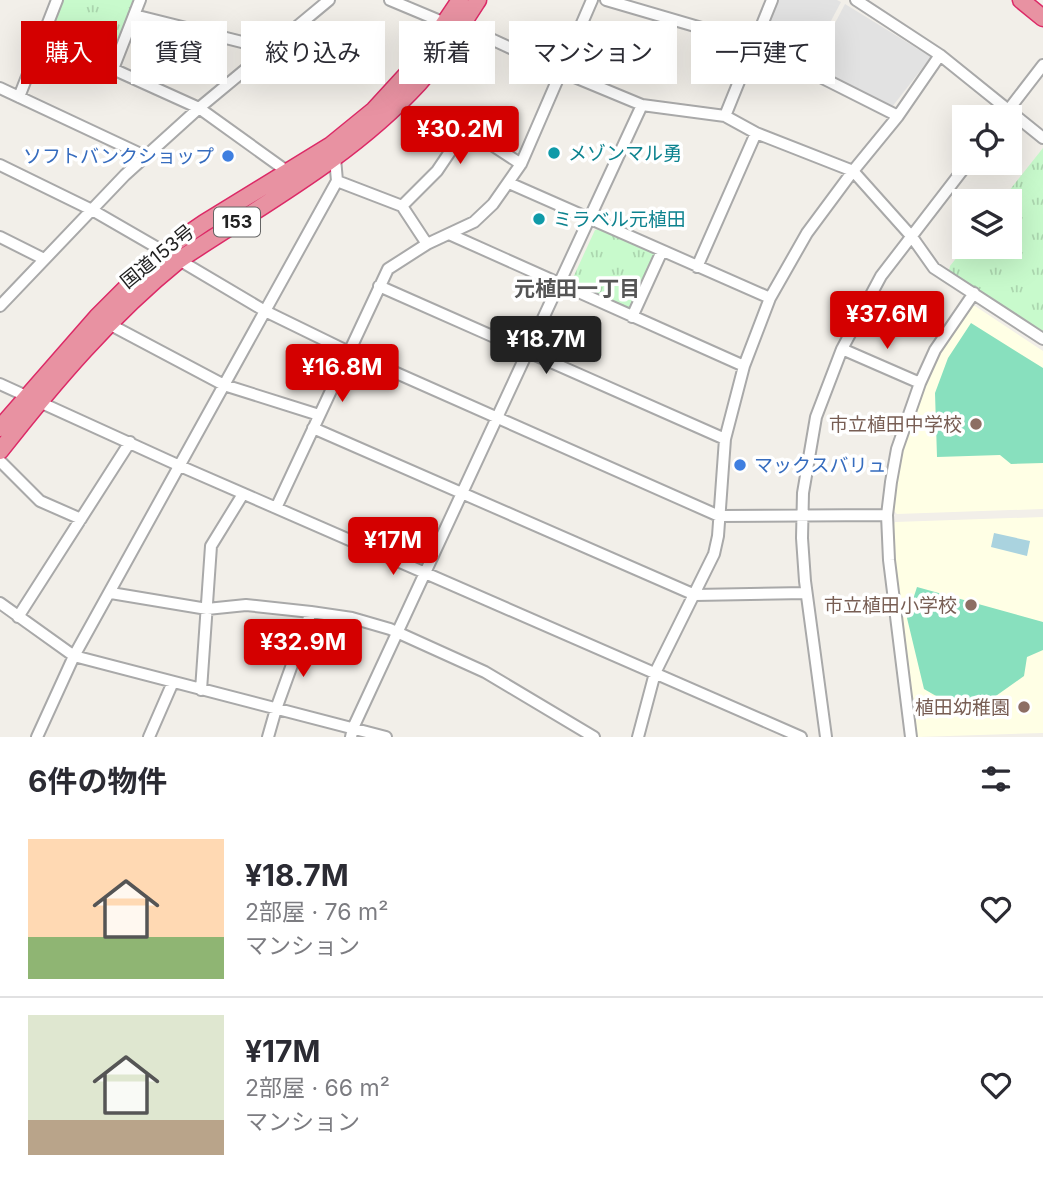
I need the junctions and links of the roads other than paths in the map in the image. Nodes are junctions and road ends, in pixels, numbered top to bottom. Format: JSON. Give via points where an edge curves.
{"nodes":[{"id":1,"x":57,"y":0,"type":"edge"},
{"id":2,"x":141,"y":0,"type":"edge"},
{"id":3,"x":329,"y":0,"type":"edge"},
{"id":4,"x":390,"y":0,"type":"edge"},
{"id":5,"x":460,"y":0,"type":"edge"},
{"id":6,"x":478,"y":0,"type":"edge"},
{"id":7,"x":592,"y":0,"type":"edge"},
{"id":8,"x":606,"y":0,"type":"edge"},
{"id":9,"x":772,"y":0,"type":"edge"},
{"id":10,"x":856,"y":0,"type":"edge"},
{"id":11,"x":1021,"y":0,"type":"edge"},
{"id":12,"x":134,"y":15,"type":"junction"},
{"id":13,"x":1043,"y":18,"type":"edge"},
{"id":14,"x":48,"y":21,"type":"edge"},
{"id":15,"x":304,"y":21,"type":"edge"},
{"id":16,"x":443,"y":21,"type":"edge"},
{"id":17,"x":454,"y":21,"type":"edge"},
{"id":18,"x":457,"y":21,"type":"edge"},
{"id":19,"x":583,"y":21,"type":"edge"},
{"id":20,"x":763,"y":21,"type":"edge"},
{"id":21,"x":691,"y":25,"type":"edge"},
{"id":22,"x":241,"y":42,"type":"edge"},
{"id":23,"x":940,"y":55,"type":"junction"},
{"id":24,"x":117,"y":59,"type":"edge"},
{"id":25,"x":1043,"y":65,"type":"edge"},
{"id":26,"x":117,"y":71,"type":"edge"},
{"id":27,"x":241,"y":73,"type":"edge"},
{"id":28,"x":399,"y":83,"type":"edge"},
{"id":29,"x":24,"y":84,"type":"edge"},
{"id":30,"x":418,"y":84,"type":"edge"},
{"id":31,"x":555,"y":84,"type":"edge"},
{"id":32,"x":591,"y":84,"type":"edge"},
{"id":33,"x":738,"y":84,"type":"edge"},
{"id":34,"x":834,"y":84,"type":"edge"},
{"id":35,"x":0,"y":88,"type":"edge"},
{"id":36,"x":19,"y":97,"type":"junction"},
{"id":37,"x":642,"y":105,"type":"junction"},
{"id":38,"x":997,"y":105,"type":"edge"},
{"id":39,"x":1012,"y":105,"type":"edge"},
{"id":40,"x":199,"y":107,"type":"junction"},
{"id":41,"x":726,"y":116,"type":"junction"},
{"id":42,"x":898,"y":116,"type":"junction"},
{"id":43,"x":1022,"y":124,"type":"edge"},
{"id":44,"x":756,"y":133,"type":"junction"},
{"id":45,"x":1042,"y":138,"type":"edge"},
{"id":46,"x":145,"y":156,"type":"junction"},
{"id":47,"x":335,"y":158,"type":"junction"},
{"id":48,"x":0,"y":164,"type":"edge"},
{"id":49,"x":521,"y":164,"type":"junction"},
{"id":50,"x":853,"y":171,"type":"junction"},
{"id":51,"x":288,"y":172,"type":"junction"},
{"id":52,"x":959,"y":175,"type":"edge"},
{"id":53,"x":337,"y":181,"type":"junction"},
{"id":54,"x":509,"y":183,"type":"junction"},
{"id":55,"x":402,"y":206,"type":"junction"},
{"id":56,"x":92,"y":210,"type":"junction"},
{"id":57,"x":589,"y":219,"type":"junction"},
{"id":58,"x":449,"y":234,"type":"junction"},
{"id":59,"x":0,"y":237,"type":"edge"},
{"id":60,"x":912,"y":237,"type":"junction"},
{"id":61,"x":427,"y":244,"type":"junction"},
{"id":62,"x":163,"y":251,"type":"junction"},
{"id":63,"x":662,"y":251,"type":"junction"},
{"id":64,"x":44,"y":260,"type":"junction"},
{"id":65,"x":178,"y":260,"type":"junction"},
{"id":66,"x":697,"y":267,"type":"junction"},
{"id":67,"x":559,"y":284,"type":"junction"},
{"id":68,"x":379,"y":286,"type":"junction"},
{"id":69,"x":974,"y":293,"type":"junction"},
{"id":70,"x":770,"y":298,"type":"junction"},
{"id":71,"x":0,"y":306,"type":"edge"},
{"id":72,"x":265,"y":311,"type":"junction"},
{"id":73,"x":632,"y":317,"type":"junction"},
{"id":74,"x":109,"y":324,"type":"junction"},
{"id":75,"x":1043,"y":339,"type":"edge"},
{"id":76,"x":842,"y":349,"type":"junction"},
{"id":77,"x":528,"y":351,"type":"junction"},
{"id":78,"x":349,"y":352,"type":"junction"},
{"id":79,"x":744,"y":366,"type":"junction"},
{"id":80,"x":920,"y":383,"type":"junction"},
{"id":81,"x":0,"y":384,"type":"edge"},
{"id":82,"x":224,"y":385,"type":"junction"},
{"id":83,"x":33,"y":399,"type":"junction"},
{"id":84,"x":319,"y":415,"type":"junction"},
{"id":85,"x":497,"y":419,"type":"junction"},
{"id":86,"x":0,"y":428,"type":"edge"},
{"id":87,"x":313,"y":428,"type":"junction"},
{"id":88,"x":725,"y":439,"type":"junction"},
{"id":89,"x":130,"y":442,"type":"junction"},
{"id":90,"x":0,"y":450,"type":"edge"},
{"id":91,"x":0,"y":461,"type":"edge"},
{"id":92,"x":180,"y":466,"type":"junction"},
{"id":93,"x":463,"y":493,"type":"junction"},
{"id":94,"x":243,"y":494,"type":"junction"},
{"id":95,"x":276,"y":508,"type":"junction"},
{"id":96,"x":802,"y":514,"type":"junction"},
{"id":97,"x":887,"y":515,"type":"junction"},
{"id":98,"x":719,"y":516,"type":"junction"},
{"id":99,"x":81,"y":519,"type":"junction"},
{"id":100,"x":426,"y":574,"type":"junction"},
{"id":101,"x":111,"y":593,"type":"junction"},
{"id":102,"x":806,"y":593,"type":"junction"},
{"id":103,"x":695,"y":595,"type":"junction"},
{"id":104,"x":0,"y":603,"type":"edge"},
{"id":105,"x":207,"y":609,"type":"junction"},
{"id":106,"x":311,"y":612,"type":"junction"},
{"id":107,"x":19,"y":617,"type":"junction"},
{"id":108,"x":398,"y":632,"type":"junction"},
{"id":109,"x":74,"y":656,"type":"junction"},
{"id":110,"x":656,"y":673,"type":"junction"},
{"id":111,"x":173,"y":682,"type":"junction"},
{"id":112,"x":201,"y":690,"type":"junction"},
{"id":113,"x":276,"y":709,"type":"junction"},
{"id":114,"x":352,"y":733,"type":"edge"},
{"id":115,"x":37,"y":737,"type":"edge"},
{"id":116,"x":149,"y":737,"type":"edge"},
{"id":117,"x":268,"y":737,"type":"edge"},
{"id":118,"x":386,"y":737,"type":"edge"},
{"id":119,"x":594,"y":737,"type":"edge"},
{"id":120,"x":638,"y":737,"type":"edge"},
{"id":121,"x":801,"y":737,"type":"edge"},
{"id":122,"x":826,"y":737,"type":"edge"},
{"id":123,"x":912,"y":737,"type":"edge"}],
"edges":[{"from":1,"to":14,"type":"street"},
{"from":2,"to":12,"type":"street"},
{"from":3,"to":15,"type":"street"},
{"from":4,"to":16,"type":"street"},
{"from":5,"to":17,"type":"highway","name":"国道153号","number":"153"},
{"from":6,"to":18,"type":"highway","name":"国道153号","number":"153"},
{"from":7,"to":19,"type":"street"},
{"from":8,"to":21,"type":"street"},
{"from":9,"to":20,"type":"street"},
{"from":10,"to":23,"type":"street"},
{"from":11,"to":13,"type":"highway"},
{"from":12,"to":22,"type":"street"},
{"from":12,"to":24,"type":"street"},
{"from":23,"to":38,"type":"street"},
{"from":23,"to":42,"type":"street"},
{"from":25,"to":39,"type":"street"},
{"from":26,"to":40,"type":"street"},
{"from":27,"to":40,"type":"street"},
{"from":28,"to":51,"type":"highway","name":"国道153号","number":"153","via":[[331,145]]},
{"from":29,"to":36,"type":"street"},
{"from":30,"to":47,"type":"highway","name":"国道153号","number":"153"},
{"from":31,"to":49,"type":"street"},
{"from":32,"to":37,"type":"street"},
{"from":33,"to":41,"type":"street"},
{"from":34,"to":42,"type":"street"},
{"from":35,"to":36,"type":"street"},
{"from":36,"to":46,"type":"street"},
{"from":37,"to":41,"type":"street"},
{"from":37,"to":57,"type":"street"},
{"from":40,"to":46,"type":"street"},
{"from":40,"to":51,"type":"street"},
{"from":41,"to":44,"type":"street"},
{"from":42,"to":50,"type":"street"},
{"from":43,"to":45,"type":"street"},
{"from":44,"to":50,"type":"street"},
{"from":44,"to":66,"type":"street"},
{"from":46,"to":56,"type":"street"},
{"from":47,"to":53,"type":"street"},
{"from":47,"to":65,"type":"highway","name":"国道153号","number":"153"},
{"from":48,"to":56,"type":"street"},
{"from":49,"to":54,"type":"street"},
{"from":49,"to":55,"type":"street","via":[[466,128],[437,172]]},
{"from":50,"to":60,"type":"street"},
{"from":50,"to":70,"type":"street","via":[[807,233]]},
{"from":51,"to":62,"type":"highway","name":"国道153号","number":"153"},
{"from":52,"to":60,"type":"street"},
{"from":53,"to":55,"type":"street"},
{"from":53,"to":72,"type":"street"},
{"from":54,"to":57,"type":"street"},
{"from":54,"to":58,"type":"street","via":[[474,222]]},
{"from":55,"to":61,"type":"street"},
{"from":56,"to":62,"type":"street"},
{"from":56,"to":64,"type":"street"},
{"from":57,"to":63,"type":"street"},
{"from":57,"to":67,"type":"street"},
{"from":58,"to":61,"type":"street"},
{"from":58,"to":67,"type":"street"},
{"from":59,"to":64,"type":"street"},
{"from":60,"to":69,"type":"street","via":[[934,268]]},
{"from":60,"to":76,"type":"street","via":[[881,276]]},
{"from":61,"to":68,"type":"street","via":[[388,269]]},
{"from":62,"to":83,"type":"highway","name":"国道153号","number":"153","via":[[113,299]]},
{"from":63,"to":66,"type":"street"},
{"from":63,"to":73,"type":"street"},
{"from":64,"to":71,"type":"street"},
{"from":65,"to":72,"type":"street"},
{"from":65,"to":74,"type":"highway","name":"国道153号","number":"153"},
{"from":66,"to":70,"type":"street"},
{"from":67,"to":73,"type":"street"},
{"from":67,"to":77,"type":"street"},
{"from":68,"to":77,"type":"street"},
{"from":68,"to":78,"type":"street"},
{"from":69,"to":75,"type":"street"},
{"from":69,"to":80,"type":"street","via":[[935,350]]},
{"from":70,"to":79,"type":"street"},
{"from":72,"to":78,"type":"street"},
{"from":72,"to":82,"type":"street"},
{"from":73,"to":79,"type":"street"},
{"from":74,"to":82,"type":"street"},
{"from":74,"to":83,"type":"highway","name":"国道153号","number":"153"},
{"from":76,"to":80,"type":"street"},
{"from":76,"to":96,"type":"street","via":[[816,418]]},
{"from":77,"to":85,"type":"street"},
{"from":77,"to":88,"type":"street"},
{"from":78,"to":84,"type":"street"},
{"from":78,"to":85,"type":"street"},
{"from":79,"to":88,"type":"street"},
{"from":80,"to":97,"type":"street","via":[[897,449]]},
{"from":81,"to":83,"type":"street"},
{"from":82,"to":84,"type":"street"},
{"from":82,"to":92,"type":"street"},
{"from":83,"to":86,"type":"highway","name":"国道153号","number":"153"},
{"from":83,"to":89,"type":"street"},
{"from":83,"to":90,"type":"highway","name":"国道153号","number":"153"},
{"from":84,"to":87,"type":"street"},
{"from":85,"to":93,"type":"street"},
{"from":85,"to":98,"type":"street"},
{"from":87,"to":93,"type":"street"},
{"from":87,"to":95,"type":"street"},
{"from":88,"to":98,"type":"street"},
{"from":89,"to":92,"type":"street"},
{"from":89,"to":99,"type":"street"},
{"from":91,"to":99,"type":"street","via":[[40,500]]},
{"from":92,"to":94,"type":"street"},
{"from":92,"to":101,"type":"street"},
{"from":93,"to":100,"type":"street"},
{"from":93,"to":103,"type":"street"},
{"from":94,"to":95,"type":"street"},
{"from":94,"to":105,"type":"street","via":[[211,547]]},
{"from":95,"to":100,"type":"street"},
{"from":96,"to":97,"type":"street"},
{"from":96,"to":98,"type":"street"},
{"from":96,"to":102,"type":"street"},
{"from":97,"to":123,"type":"street"},
{"from":98,"to":103,"type":"street","via":[[714,554]]},
{"from":99,"to":107,"type":"street"},
{"from":100,"to":108,"type":"street"},
{"from":100,"to":110,"type":"street"},
{"from":101,"to":105,"type":"street"},
{"from":101,"to":109,"type":"street"},
{"from":102,"to":103,"type":"street"},
{"from":102,"to":122,"type":"street"},
{"from":103,"to":110,"type":"street"},
{"from":104,"to":107,"type":"street"},
{"from":105,"to":106,"type":"street","via":[[246,605]]},
{"from":105,"to":112,"type":"street"},
{"from":106,"to":108,"type":"street"},
{"from":106,"to":113,"type":"street"},
{"from":107,"to":109,"type":"street"},
{"from":108,"to":114,"type":"street"},
{"from":108,"to":119,"type":"street","via":[[485,672]]},
{"from":109,"to":111,"type":"street"},
{"from":109,"to":115,"type":"street"},
{"from":110,"to":120,"type":"street"},
{"from":110,"to":121,"type":"street"},
{"from":111,"to":112,"type":"street"},
{"from":111,"to":116,"type":"street"},
{"from":112,"to":113,"type":"street"},
{"from":113,"to":114,"type":"street"},
{"from":113,"to":117,"type":"street"},
{"from":114,"to":118,"type":"street"}]}
